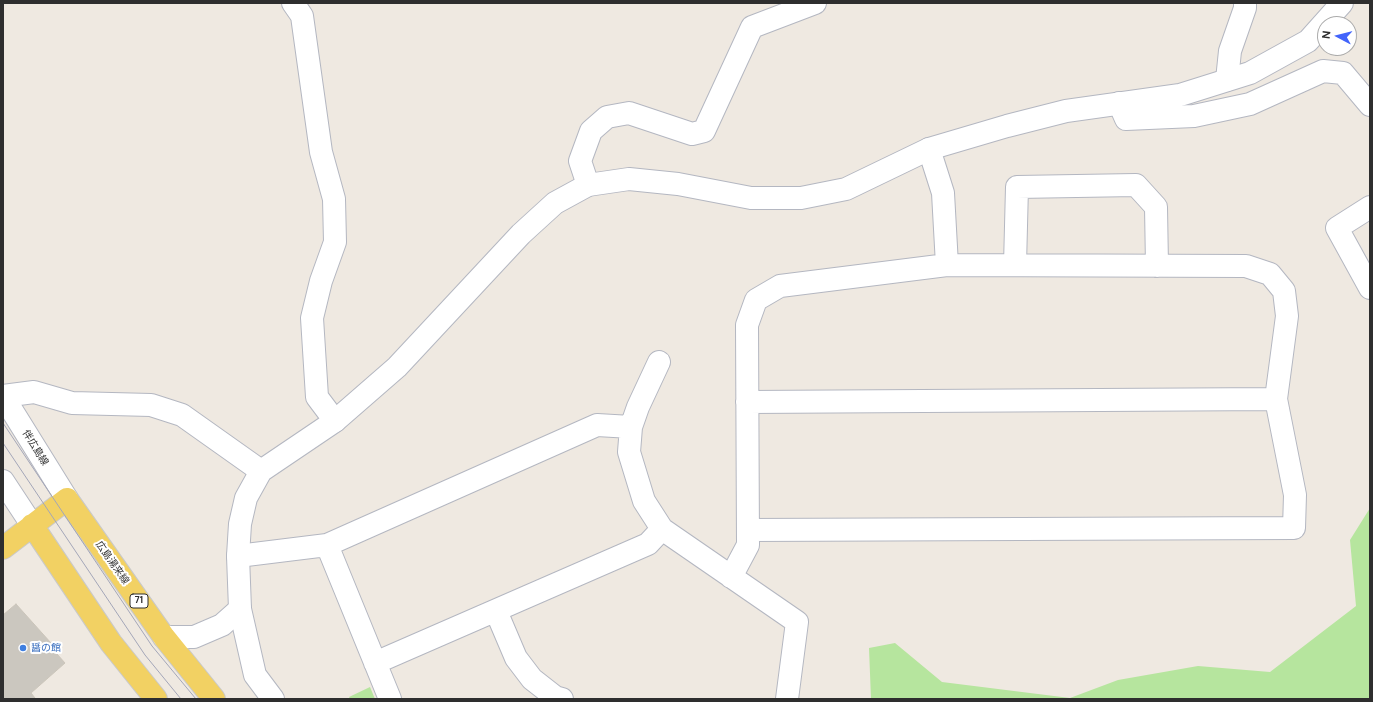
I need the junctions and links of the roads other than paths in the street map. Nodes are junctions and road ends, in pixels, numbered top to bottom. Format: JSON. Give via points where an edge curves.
{"nodes":[{"id":1,"x":293,"y":3,"type":"edge"},
{"id":2,"x":815,"y":3,"type":"edge"},
{"id":3,"x":1245,"y":3,"type":"edge"},
{"id":4,"x":1342,"y":3,"type":"edge"},
{"id":5,"x":1227,"y":80,"type":"junction"},
{"id":6,"x":1118,"y":103,"type":"junction"},
{"id":7,"x":1370,"y":105,"type":"edge"},
{"id":8,"x":929,"y":150,"type":"junction"},
{"id":9,"x":588,"y":185,"type":"junction"},
{"id":10,"x":1370,"y":207,"type":"edge"},
{"id":11,"x":947,"y":265,"type":"junction"},
{"id":12,"x":1015,"y":265,"type":"junction"},
{"id":13,"x":1157,"y":266,"type":"junction"},
{"id":14,"x":1370,"y":288,"type":"edge"},
{"id":15,"x":659,"y":362,"type":"dead end"},
{"id":16,"x":3,"y":396,"type":"edge"},
{"id":17,"x":1276,"y":399,"type":"junction"},
{"id":18,"x":748,"y":402,"type":"junction"},
{"id":19,"x":335,"y":421,"type":"junction"},
{"id":20,"x":631,"y":427,"type":"junction"},
{"id":21,"x":261,"y":471,"type":"junction"},
{"id":22,"x":3,"y":481,"type":"edge"},
{"id":23,"x":67,"y":499,"type":"junction"},
{"id":24,"x":32,"y":525,"type":"junction"},
{"id":25,"x":662,"y":529,"type":"junction"},
{"id":26,"x":748,"y":530,"type":"junction"},
{"id":27,"x":327,"y":545,"type":"junction"},
{"id":28,"x":3,"y":548,"type":"edge"},
{"id":29,"x":238,"y":556,"type":"junction"},
{"id":30,"x":731,"y":577,"type":"junction"},
{"id":31,"x":240,"y":609,"type":"junction"},
{"id":32,"x":496,"y":610,"type":"junction"},
{"id":33,"x":164,"y":637,"type":"junction"},
{"id":34,"x":375,"y":663,"type":"junction"},
{"id":35,"x":156,"y":699,"type":"edge"},
{"id":36,"x":214,"y":699,"type":"edge"},
{"id":37,"x":273,"y":699,"type":"edge"},
{"id":38,"x":390,"y":699,"type":"edge"},
{"id":39,"x":562,"y":699,"type":"edge"},
{"id":40,"x":787,"y":699,"type":"edge"}],
"edges":[{"from":1,"to":19,"type":"street","via":[[302,16],[321,152],[334,199],[336,242],[321,281],[312,318],[317,397]]},
{"from":2,"to":9,"type":"street","via":[[752,28],[704,131],[692,134],[629,113],[607,117],[591,131],[580,161]]},
{"from":3,"to":5,"type":"street","via":[[1230,51]]},
{"from":4,"to":5,"type":"street","via":[[1308,42],[1250,73]]},
{"from":5,"to":6,"type":"street","via":[[1180,95]]},
{"from":6,"to":7,"type":"street","via":[[1126,119],[1194,116],[1250,104],[1323,71],[1343,73]]},
{"from":6,"to":8,"type":"street","via":[[1066,111]]},
{"from":8,"to":9,"type":"street","via":[[846,189],[801,198],[751,198],[678,184],[629,179]]},
{"from":8,"to":11,"type":"street","via":[[943,193]]},
{"from":9,"to":19,"type":"street","via":[[555,203],[521,234],[397,367]]},
{"from":10,"to":14,"type":"street","via":[[1337,228]]},
{"from":11,"to":12,"type":"street"},
{"from":11,"to":18,"type":"street","via":[[780,286],[756,300],[747,325]]},
{"from":12,"to":13,"type":"street"},
{"from":12,"to":13,"type":"street","via":[[1017,187],[1136,185],[1156,207]]},
{"from":13,"to":17,"type":"street","via":[[1246,266],[1270,274],[1284,291],[1287,316]]},
{"from":15,"to":20,"type":"street"},
{"from":16,"to":21,"type":"street","via":[[34,392],[72,403],[151,405],[182,415]]},
{"from":16,"to":23,"type":"street","name":"伴広島線"},
{"from":17,"to":18,"type":"street"},
{"from":17,"to":26,"type":"street","via":[[1294,495],[1294,528]]},
{"from":18,"to":26,"type":"street"},
{"from":19,"to":21,"type":"street"},
{"from":20,"to":25,"type":"street","via":[[629,452],[644,501]]},
{"from":20,"to":27,"type":"street","via":[[597,425]]},
{"from":21,"to":29,"type":"street","via":[[246,498],[240,524]]},
{"from":22,"to":24,"type":"street"},
{"from":23,"to":24,"type":"main road"},
{"from":23,"to":33,"type":"main road","name":"広島湯来線","number":"71"},
{"from":24,"to":28,"type":"main road"},
{"from":24,"to":35,"type":"main road","via":[[110,642]]},
{"from":25,"to":30,"type":"street"},
{"from":25,"to":32,"type":"street","via":[[648,544]]},
{"from":26,"to":30,"type":"street","via":[[748,545]]},
{"from":27,"to":29,"type":"street"},
{"from":27,"to":34,"type":"street"},
{"from":29,"to":31,"type":"street"},
{"from":30,"to":40,"type":"street","via":[[797,622]]},
{"from":31,"to":33,"type":"street","via":[[222,625],[194,637]]},
{"from":31,"to":37,"type":"street","via":[[255,675]]},
{"from":32,"to":34,"type":"street"},
{"from":32,"to":39,"type":"street","via":[[516,658],[532,679],[555,697]]},
{"from":33,"to":36,"type":"main road","name":"広島湯来線","number":"71"},
{"from":34,"to":38,"type":"street"}]}
